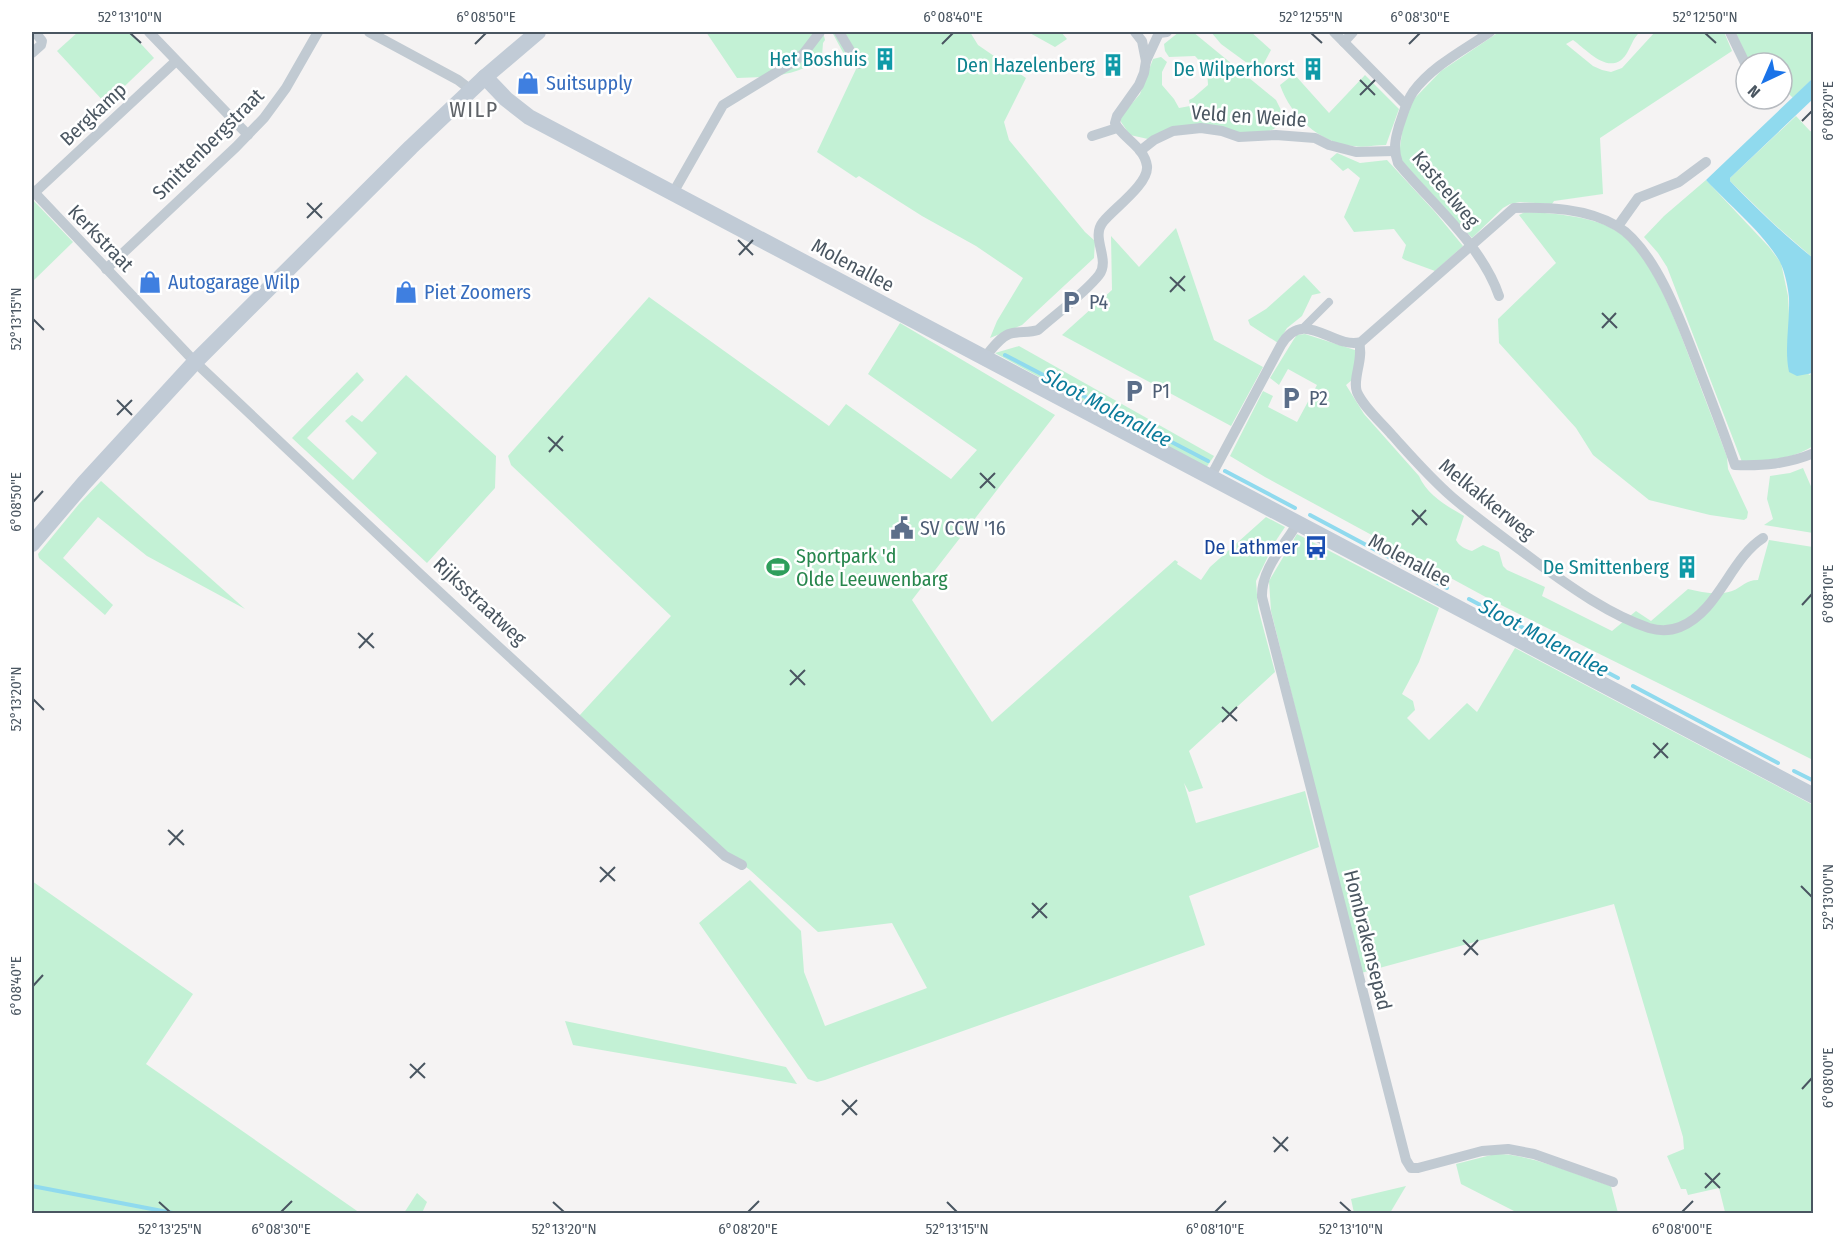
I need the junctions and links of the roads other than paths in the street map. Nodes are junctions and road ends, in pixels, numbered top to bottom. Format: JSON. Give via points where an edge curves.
{"nodes":[{"id":1,"x":149,"y":32,"type":"edge"},
{"id":2,"x":318,"y":32,"type":"edge"},
{"id":3,"x":369,"y":32,"type":"edge"},
{"id":4,"x":538,"y":32,"type":"edge"},
{"id":5,"x":820,"y":32,"type":"edge"},
{"id":6,"x":839,"y":32,"type":"edge"},
{"id":7,"x":1135,"y":32,"type":"edge"},
{"id":8,"x":1158,"y":32,"type":"edge"},
{"id":9,"x":1334,"y":32,"type":"edge"},
{"id":10,"x":1353,"y":32,"type":"edge"},
{"id":11,"x":1490,"y":32,"type":"edge"},
{"id":12,"x":1730,"y":32,"type":"edge"},
{"id":13,"x":36,"y":33,"type":"edge"},
{"id":14,"x":1344,"y":42,"type":"junction"},
{"id":15,"x":1739,"y":51,"type":"edge"},
{"id":16,"x":32,"y":53,"type":"edge"},
{"id":17,"x":176,"y":61,"type":"junction"},
{"id":18,"x":1146,"y":61,"type":"junction"},
{"id":19,"x":858,"y":64,"type":"dead end"},
{"id":20,"x":485,"y":77,"type":"junction"},
{"id":21,"x":471,"y":90,"type":"junction"},
{"id":22,"x":1406,"y":105,"type":"junction"},
{"id":23,"x":1117,"y":128,"type":"junction"},
{"id":24,"x":248,"y":135,"type":"junction"},
{"id":25,"x":1092,"y":136,"type":"dead end"},
{"id":26,"x":1140,"y":151,"type":"junction"},
{"id":27,"x":1394,"y":151,"type":"junction"},
{"id":28,"x":1706,"y":162,"type":"dead end"},
{"id":29,"x":33,"y":192,"type":"edge"},
{"id":30,"x":673,"y":193,"type":"junction"},
{"id":31,"x":1618,"y":226,"type":"junction"},
{"id":32,"x":1470,"y":246,"type":"junction"},
{"id":33,"x":106,"y":269,"type":"junction"},
{"id":34,"x":1499,"y":296,"type":"dead end"},
{"id":35,"x":1329,"y":302,"type":"dead end"},
{"id":36,"x":1303,"y":328,"type":"junction"},
{"id":37,"x":1362,"y":341,"type":"junction"},
{"id":38,"x":984,"y":358,"type":"junction"},
{"id":39,"x":195,"y":362,"type":"junction"},
{"id":40,"x":1814,"y":453,"type":"edge"},
{"id":41,"x":1210,"y":478,"type":"junction"},
{"id":42,"x":1297,"y":524,"type":"junction"},
{"id":43,"x":1763,"y":538,"type":"dead end"},
{"id":44,"x":32,"y":544,"type":"edge"},
{"id":45,"x":1814,"y":796,"type":"edge"},
{"id":46,"x":742,"y":865,"type":"dead end"},
{"id":47,"x":1613,"y":1182,"type":"dead end"}],
"edges":[{"from":1,"to":17,"type":"street"},
{"from":2,"to":24,"type":"street","name":"Smittenbergstraat","via":[[277,102]]},
{"from":3,"to":21,"type":"street"},
{"from":4,"to":20,"type":"main road"},
{"from":5,"to":30,"type":"street","via":[[795,61],[723,105]]},
{"from":6,"to":19,"type":"street"},
{"from":7,"to":18,"type":"street","via":[[1142,41]]},
{"from":8,"to":18,"type":"street"},
{"from":9,"to":14,"type":"street"},
{"from":10,"to":14,"type":"street"},
{"from":11,"to":22,"type":"street","name":"Kasteelweg","via":[[1444,62],[1413,92]]},
{"from":12,"to":15,"type":"street"},
{"from":13,"to":16,"type":"street","via":[[42,41]]},
{"from":14,"to":22,"type":"street"},
{"from":17,"to":24,"type":"street"},
{"from":17,"to":29,"type":"street","name":"Bergkamp"},
{"from":18,"to":23,"type":"street","via":[[1139,85],[1117,116]]},
{"from":20,"to":21,"type":"main road"},
{"from":20,"to":30,"type":"main road","name":"Molenallee","via":[[530,117]]},
{"from":21,"to":39,"type":"main road"},
{"from":22,"to":27,"type":"street","name":"Kasteelweg"},
{"from":23,"to":25,"type":"street"},
{"from":23,"to":26,"type":"street"},
{"from":24,"to":33,"type":"street","name":"Smittenbergstraat"},
{"from":26,"to":27,"type":"street","name":"Veld en Weide","via":[[1173,131],[1201,128],[1239,137],[1315,138],[1356,152]]},
{"from":26,"to":38,"type":"street","via":[[1147,173],[1101,224],[1104,263],[1100,274],[1038,330],[1008,334]]},
{"from":27,"to":32,"type":"street","name":"Kasteelweg","via":[[1398,163]]},
{"from":28,"to":31,"type":"street","via":[[1679,182],[1638,198]]},
{"from":29,"to":33,"type":"street","name":"Kerkstraat"},
{"from":30,"to":38,"type":"main road","name":"Molenallee"},
{"from":31,"to":32,"type":"street","name":"Kasteelweg","via":[[1578,212],[1514,208]]},
{"from":31,"to":40,"type":"street","name":"Kasteelweg","via":[[1637,243],[1660,278],[1684,328],[1735,465],[1778,464]]},
{"from":32,"to":34,"type":"street","via":[[1493,279]]},
{"from":32,"to":37,"type":"street"},
{"from":33,"to":39,"type":"street","name":"Kerkstraat"},
{"from":35,"to":36,"type":"street"},
{"from":36,"to":37,"type":"street","via":[[1349,343]]},
{"from":36,"to":41,"type":"street","via":[[1284,340]]},
{"from":37,"to":43,"type":"street","name":"Melkakkerweg","via":[[1357,391],[1427,474],[1562,581],[1634,621],[1666,630],[1681,627],[1714,598]]},
{"from":38,"to":41,"type":"main road","name":"Molenallee"},
{"from":39,"to":44,"type":"main road"},
{"from":39,"to":46,"type":"street","name":"Rijksstraatweg","via":[[725,856]]},
{"from":41,"to":42,"type":"main road","name":"Molenallee"},
{"from":42,"to":45,"type":"main road","name":"Molenallee"},
{"from":42,"to":47,"type":"street","name":"Hombrakensepad","via":[[1269,569],[1263,597],[1406,1160],[1411,1168],[1418,1168],[1482,1151],[1508,1149],[1534,1154]]}]}
